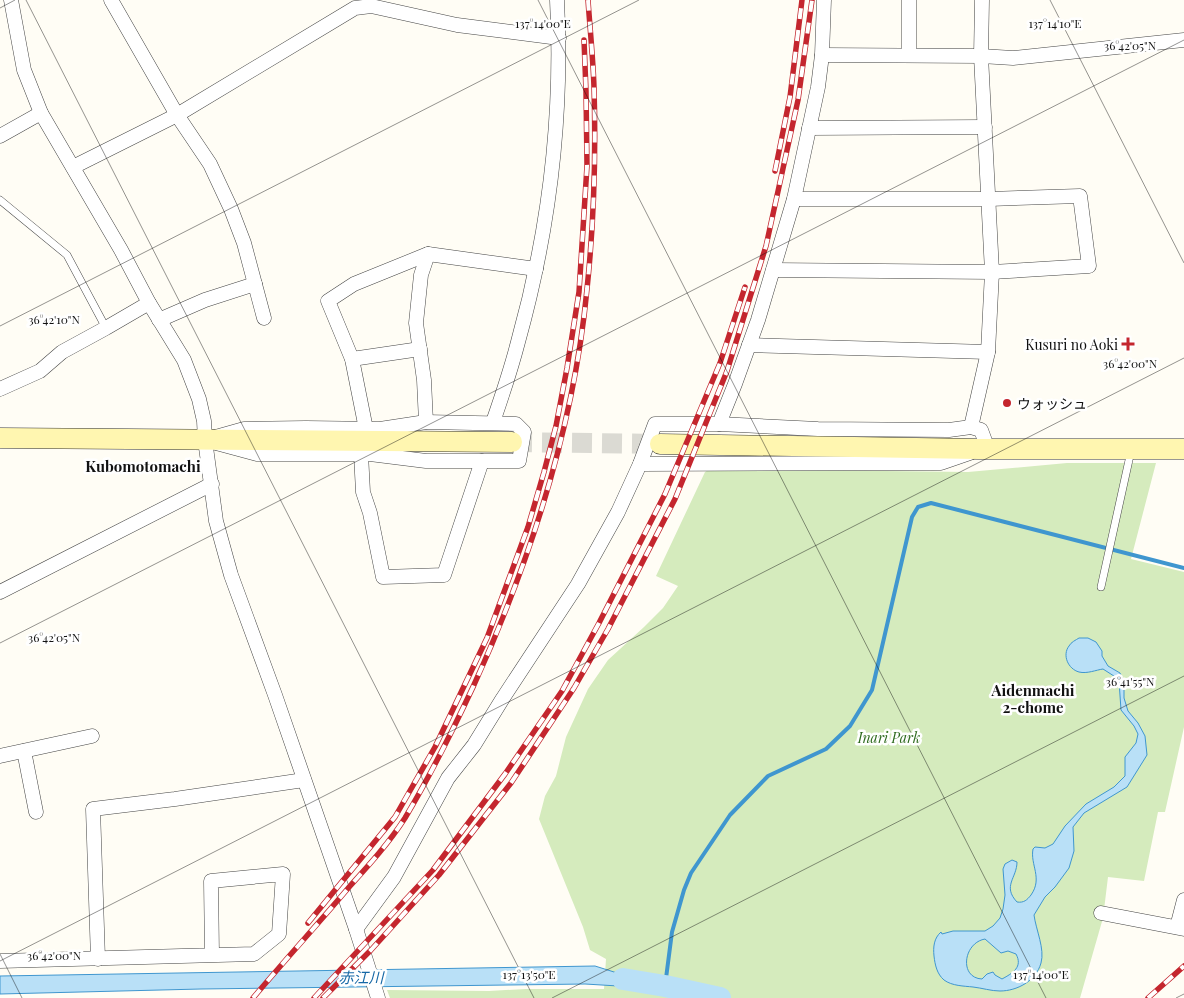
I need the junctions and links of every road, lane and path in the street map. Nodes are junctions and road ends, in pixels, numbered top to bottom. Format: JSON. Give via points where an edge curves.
{"nodes":[{"id":1,"x":11,"y":0,"type":"edge"},
{"id":2,"x":111,"y":0,"type":"edge"},
{"id":3,"x":557,"y":0,"type":"edge"},
{"id":4,"x":824,"y":0,"type":"edge"},
{"id":5,"x":909,"y":0,"type":"edge"},
{"id":6,"x":982,"y":0,"type":"edge"},
{"id":7,"x":354,"y":4,"type":"edge"},
{"id":8,"x":559,"y":38,"type":"junction"},
{"id":9,"x":1184,"y":40,"type":"edge"},
{"id":10,"x":822,"y":55,"type":"junction"},
{"id":11,"x":909,"y":56,"type":"junction"},
{"id":12,"x":981,"y":56,"type":"junction"},
{"id":13,"x":40,"y":113,"type":"junction"},
{"id":14,"x":177,"y":115,"type":"junction"},
{"id":15,"x":984,"y":127,"type":"junction"},
{"id":16,"x":809,"y":128,"type":"junction"},
{"id":17,"x":0,"y":136,"type":"edge"},
{"id":18,"x":73,"y":167,"type":"junction"},
{"id":19,"x":794,"y":199,"type":"junction"},
{"id":20,"x":989,"y":199,"type":"junction"},
{"id":21,"x":0,"y":200,"type":"edge"},
{"id":22,"x":428,"y":254,"type":"junction"},
{"id":23,"x":536,"y":269,"type":"junction"},
{"id":24,"x":773,"y":270,"type":"junction"},
{"id":25,"x":992,"y":272,"type":"junction"},
{"id":26,"x":254,"y":284,"type":"junction"},
{"id":27,"x":149,"y":303,"type":"junction"},
{"id":28,"x":264,"y":318,"type":"dead end"},
{"id":29,"x":159,"y":320,"type":"junction"},
{"id":30,"x":106,"y":328,"type":"junction"},
{"id":31,"x":749,"y":345,"type":"junction"},
{"id":32,"x":420,"y":350,"type":"junction"},
{"id":33,"x":988,"y":352,"type":"junction"},
{"id":34,"x":352,"y":359,"type":"junction"},
{"id":35,"x":0,"y":389,"type":"edge"},
{"id":36,"x":426,"y":422,"type":"junction"},
{"id":37,"x":493,"y":422,"type":"junction"},
{"id":38,"x":719,"y":424,"type":"junction"},
{"id":39,"x":972,"y":427,"type":"junction"},
{"id":40,"x":366,"y":429,"type":"junction"},
{"id":41,"x":0,"y":438,"type":"edge"},
{"id":42,"x":205,"y":440,"type":"junction"},
{"id":43,"x":512,"y":442,"type":"tunnel mouth"},
{"id":44,"x":660,"y":444,"type":"tunnel mouth"},
{"id":45,"x":983,"y":449,"type":"junction"},
{"id":46,"x":1132,"y":449,"type":"junction"},
{"id":47,"x":1184,"y":449,"type":"edge"},
{"id":48,"x":361,"y":454,"type":"junction"},
{"id":49,"x":482,"y":461,"type":"junction"},
{"id":50,"x":640,"y":464,"type":"junction"},
{"id":51,"x":212,"y":484,"type":"junction"},
{"id":52,"x":1101,"y":587,"type":"dead end"},
{"id":53,"x":0,"y":592,"type":"edge"},
{"id":54,"x":92,"y":736,"type":"dead end"},
{"id":55,"x":24,"y":751,"type":"junction"},
{"id":56,"x":0,"y":756,"type":"edge"},
{"id":57,"x":304,"y":780,"type":"junction"},
{"id":58,"x":36,"y":812,"type":"dead end"},
{"id":59,"x":1184,"y":900,"type":"edge"},
{"id":60,"x":1100,"y":913,"type":"dead end"},
{"id":61,"x":1181,"y":928,"type":"edge"},
{"id":62,"x":356,"y":929,"type":"junction"},
{"id":63,"x":212,"y":955,"type":"junction"},
{"id":64,"x":98,"y":958,"type":"junction"},
{"id":65,"x":0,"y":961,"type":"edge"},
{"id":66,"x":377,"y":996,"type":"edge"}],
"edges":[{"from":1,"to":13,"type":"street","via":[[24,70]]},
{"from":2,"to":14,"type":"street"},
{"from":3,"to":8,"type":"street"},
{"from":4,"to":10,"type":"street"},
{"from":5,"to":11,"type":"street"},
{"from":6,"to":12,"type":"street"},
{"from":7,"to":8,"type":"street","via":[[457,25]]},
{"from":7,"to":14,"type":"street"},
{"from":8,"to":23,"type":"street","via":[[555,150]]},
{"from":9,"to":12,"type":"street","via":[[1013,58]]},
{"from":10,"to":11,"type":"street"},
{"from":10,"to":16,"type":"street"},
{"from":11,"to":12,"type":"street"},
{"from":12,"to":15,"type":"street"},
{"from":13,"to":17,"type":"street"},
{"from":13,"to":18,"type":"street"},
{"from":14,"to":18,"type":"street"},
{"from":14,"to":26,"type":"street","via":[[210,164],[231,209]]},
{"from":15,"to":16,"type":"street"},
{"from":15,"to":20,"type":"street"},
{"from":16,"to":19,"type":"street"},
{"from":18,"to":27,"type":"street"},
{"from":19,"to":20,"type":"street"},
{"from":19,"to":24,"type":"street"},
{"from":20,"to":25,"type":"street"},
{"from":20,"to":25,"type":"street","via":[[1080,196],[1089,266]]},
{"from":21,"to":30,"type":"lane","via":[[67,255]]},
{"from":22,"to":23,"type":"street"},
{"from":22,"to":32,"type":"street","via":[[421,275],[416,323]]},
{"from":22,"to":34,"type":"street","via":[[354,284],[328,300]]},
{"from":23,"to":37,"type":"street","via":[[518,343]]},
{"from":24,"to":25,"type":"street"},
{"from":24,"to":31,"type":"street"},
{"from":25,"to":33,"type":"street"},
{"from":26,"to":28,"type":"street"},
{"from":26,"to":29,"type":"street"},
{"from":27,"to":29,"type":"street"},
{"from":27,"to":30,"type":"street"},
{"from":29,"to":42,"type":"street","via":[[184,360],[199,399]]},
{"from":30,"to":35,"type":"street","via":[[62,352],[40,371]]},
{"from":31,"to":33,"type":"street"},
{"from":31,"to":38,"type":"street"},
{"from":32,"to":34,"type":"street"},
{"from":32,"to":36,"type":"street"},
{"from":33,"to":39,"type":"street"},
{"from":34,"to":40,"type":"street"},
{"from":36,"to":37,"type":"street"},
{"from":36,"to":40,"type":"street"},
{"from":37,"to":49,"type":"street","via":[[516,424],[524,432],[519,461]]},
{"from":38,"to":39,"type":"street","via":[[818,429],[949,430]]},
{"from":38,"to":50,"type":"street","via":[[655,424]]},
{"from":39,"to":45,"type":"street","via":[[982,430]]},
{"from":40,"to":42,"type":"street","via":[[244,429]]},
{"from":41,"to":42,"type":"street"},
{"from":42,"to":43,"type":"street"},
{"from":42,"to":48,"type":"street","via":[[256,454]]},
{"from":42,"to":51,"type":"street"},
{"from":44,"to":45,"type":"street"},
{"from":45,"to":46,"type":"street"},
{"from":45,"to":50,"type":"street","via":[[941,463]]},
{"from":46,"to":47,"type":"street"},
{"from":46,"to":52,"type":"lane"},
{"from":48,"to":49,"type":"street","via":[[426,461]]},
{"from":48,"to":49,"type":"street","via":[[363,492],[383,577],[444,575]]},
{"from":50,"to":62,"type":"street","via":[[578,584],[474,745],[448,778],[394,877]]},
{"from":51,"to":53,"type":"street"},
{"from":51,"to":57,"type":"street","via":[[216,521],[231,576]]},
{"from":54,"to":55,"type":"street"},
{"from":55,"to":56,"type":"street"},
{"from":55,"to":58,"type":"street"},
{"from":57,"to":62,"type":"street"},
{"from":57,"to":64,"type":"street","via":[[93,809]]},
{"from":59,"to":61,"type":"street"},
{"from":60,"to":61,"type":"street"},
{"from":62,"to":66,"type":"street"},
{"from":63,"to":63,"type":"street","via":[[210,881],[283,874],[279,934],[254,954]]},
{"from":63,"to":64,"type":"street"},
{"from":64,"to":65,"type":"street"}]}
